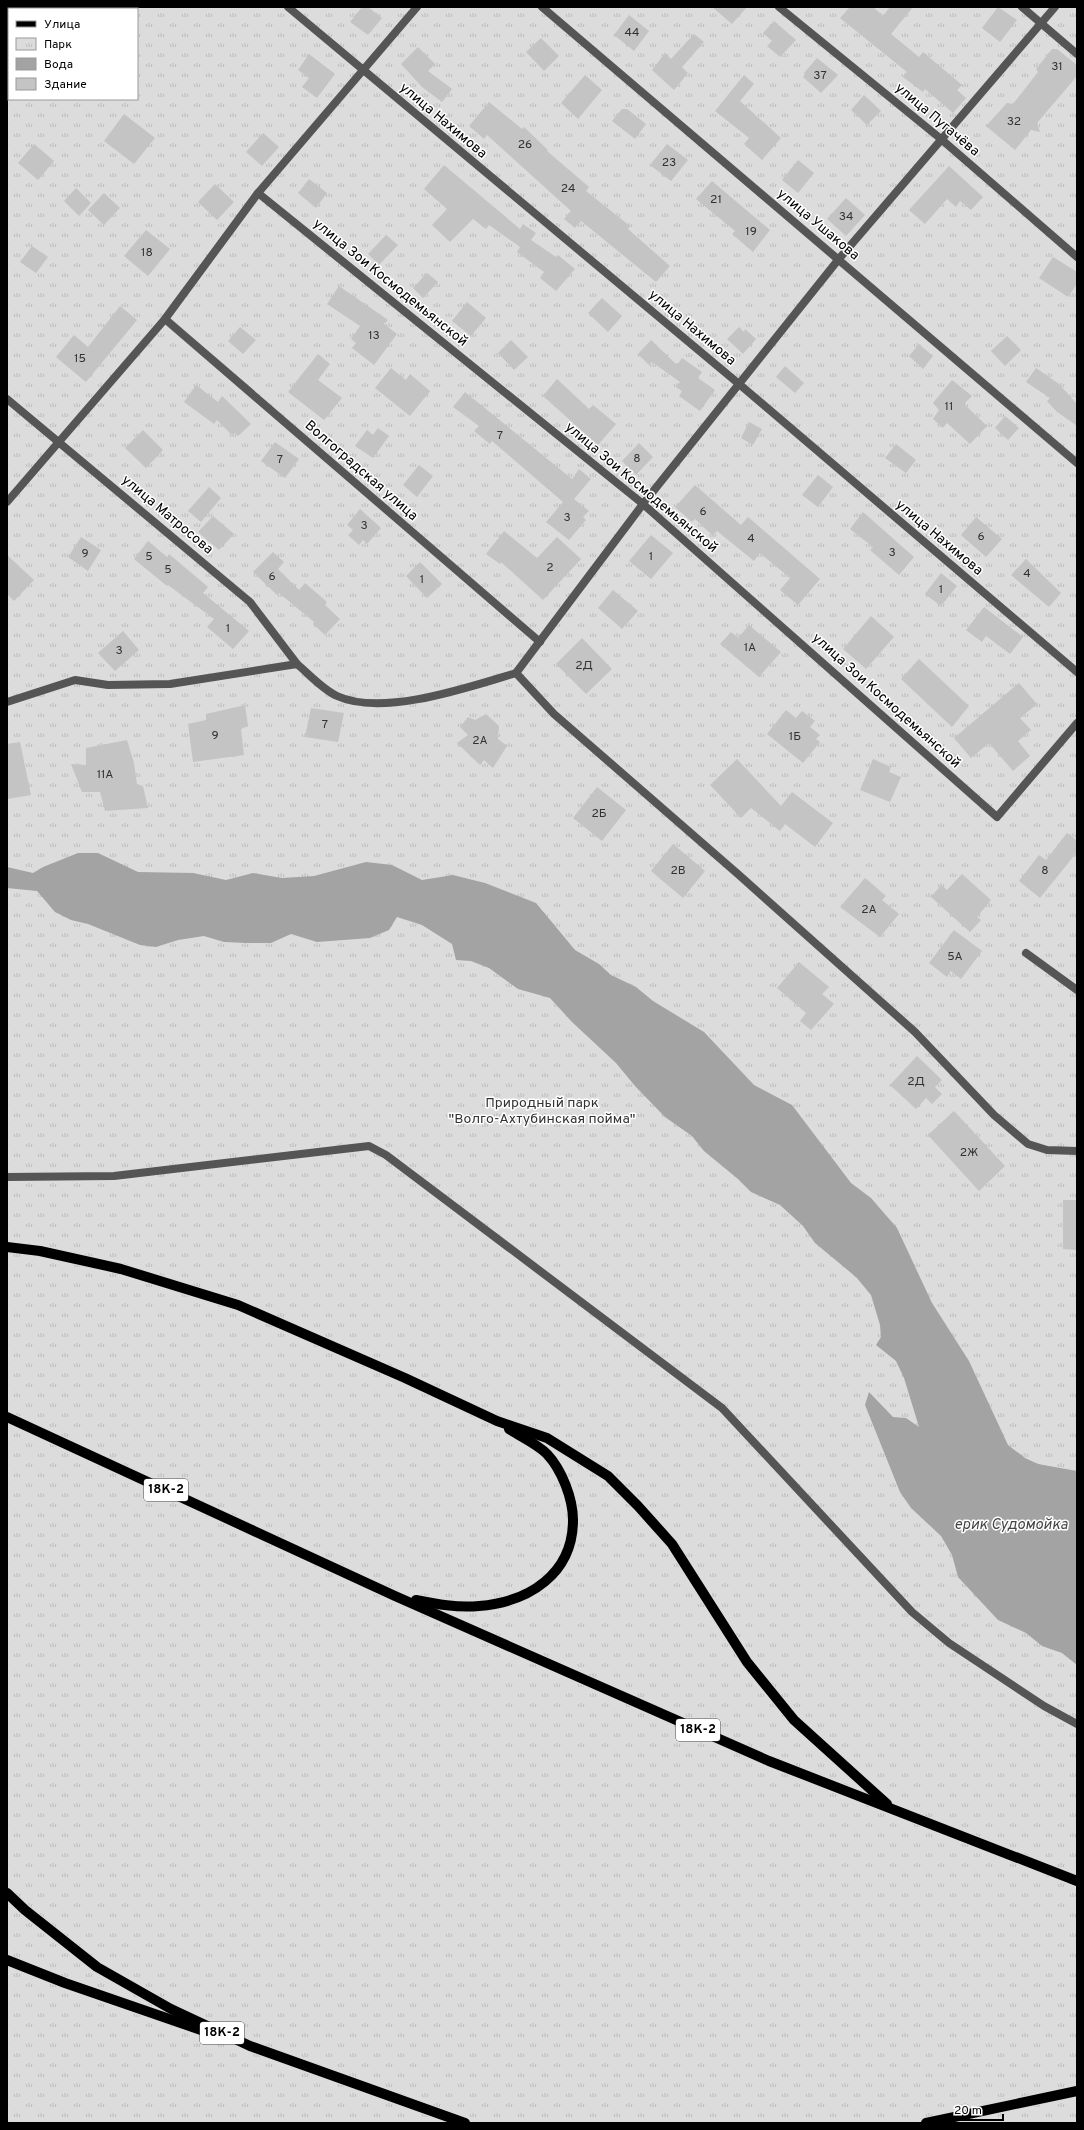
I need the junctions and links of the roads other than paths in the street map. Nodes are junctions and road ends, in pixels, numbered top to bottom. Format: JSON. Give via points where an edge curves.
{"nodes":[{"id":1,"x":288,"y":7,"type":"edge"},
{"id":2,"x":417,"y":7,"type":"edge"},
{"id":3,"x":542,"y":7,"type":"edge"},
{"id":4,"x":779,"y":7,"type":"edge"},
{"id":5,"x":1022,"y":7,"type":"edge"},
{"id":6,"x":1055,"y":7,"type":"edge"},
{"id":7,"x":1041,"y":23,"type":"junction"},
{"id":8,"x":1077,"y":54,"type":"edge"},
{"id":9,"x":363,"y":72,"type":"junction"},
{"id":10,"x":941,"y":140,"type":"junction"},
{"id":11,"x":258,"y":193,"type":"junction"},
{"id":12,"x":1077,"y":256,"type":"edge"},
{"id":13,"x":838,"y":260,"type":"junction"},
{"id":14,"x":165,"y":320,"type":"junction"},
{"id":15,"x":739,"y":384,"type":"junction"},
{"id":16,"x":7,"y":399,"type":"edge"},
{"id":17,"x":60,"y":441,"type":"junction"},
{"id":18,"x":1077,"y":463,"type":"edge"},
{"id":19,"x":7,"y":502,"type":"edge"},
{"id":20,"x":644,"y":504,"type":"junction"},
{"id":21,"x":540,"y":642,"type":"junction"},
{"id":22,"x":296,"y":664,"type":"junction"},
{"id":23,"x":1077,"y":672,"type":"edge"},
{"id":24,"x":516,"y":673,"type":"junction"},
{"id":25,"x":7,"y":702,"type":"edge"},
{"id":26,"x":1077,"y":723,"type":"edge"},
{"id":27,"x":1026,"y":953,"type":"dead end"},
{"id":28,"x":1077,"y":990,"type":"edge"},
{"id":29,"x":1077,"y":1152,"type":"edge"},
{"id":30,"x":7,"y":1177,"type":"edge"},
{"id":31,"x":7,"y":1247,"type":"edge"},
{"id":32,"x":7,"y":1417,"type":"edge"},
{"id":33,"x":497,"y":1421,"type":"junction"},
{"id":34,"x":395,"y":1596,"type":"junction"},
{"id":35,"x":1077,"y":1724,"type":"edge"},
{"id":36,"x":891,"y":1808,"type":"junction"},
{"id":37,"x":1077,"y":1881,"type":"edge"},
{"id":38,"x":7,"y":1893,"type":"edge"},
{"id":39,"x":7,"y":1960,"type":"edge"},
{"id":40,"x":250,"y":2046,"type":"junction"},
{"id":41,"x":1077,"y":2091,"type":"edge"},
{"id":42,"x":465,"y":2123,"type":"edge"},
{"id":43,"x":926,"y":2123,"type":"edge"}],
"edges":[{"from":1,"to":9,"type":"street","name":"улица Нахимова"},
{"from":2,"to":9,"type":"street"},
{"from":3,"to":13,"type":"street","name":"улица Ушакова"},
{"from":4,"to":10,"type":"street","name":"улица Пугачёва"},
{"from":5,"to":7,"type":"street"},
{"from":6,"to":7,"type":"street"},
{"from":7,"to":8,"type":"street"},
{"from":7,"to":10,"type":"street"},
{"from":9,"to":11,"type":"street"},
{"from":9,"to":15,"type":"street","name":"улица Нахимова"},
{"from":10,"to":12,"type":"street","name":"улица Пугачёва"},
{"from":10,"to":13,"type":"street"},
{"from":11,"to":14,"type":"street"},
{"from":11,"to":20,"type":"street","name":"улица Зои Космодемьянской"},
{"from":13,"to":15,"type":"street"},
{"from":13,"to":18,"type":"street","name":"улица Ушакова"},
{"from":14,"to":17,"type":"street"},
{"from":14,"to":21,"type":"street","name":"Волгоградская улица"},
{"from":15,"to":20,"type":"street"},
{"from":15,"to":23,"type":"street","name":"улица Нахимова"},
{"from":16,"to":17,"type":"street","name":"улица Матросова"},
{"from":17,"to":19,"type":"street"},
{"from":17,"to":22,"type":"street","name":"улица Матросова","via":[[250,602]]},
{"from":20,"to":21,"type":"street"},
{"from":20,"to":26,"type":"street","name":"улица Зои Космодемьянской","via":[[997,817]]},
{"from":21,"to":24,"type":"street"},
{"from":22,"to":24,"type":"street","name":"улица Матросова","via":[[336,696],[361,703],[392,702],[448,692]]},
{"from":22,"to":25,"type":"street","via":[[170,684],[108,684],[75,680]]},
{"from":24,"to":29,"type":"street","via":[[554,714],[733,869],[915,1032],[994,1115],[1028,1144],[1047,1150]]},
{"from":27,"to":28,"type":"street"},
{"from":30,"to":35,"type":"street","via":[[114,1176],[369,1146],[386,1155],[722,1408],[912,1612],[949,1643],[1044,1706]]},
{"from":31,"to":33,"type":"main road","via":[[40,1251],[121,1269],[238,1305]]},
{"from":32,"to":34,"type":"main road","number":"18К-2"},
{"from":33,"to":34,"type":"main road","via":[[547,1454],[561,1475],[573,1508],[573,1537],[564,1563],[549,1579],[526,1594],[503,1602],[479,1606],[442,1606]]},
{"from":33,"to":36,"type":"main road","via":[[547,1438],[608,1476],[672,1544],[747,1662],[794,1720]]},
{"from":34,"to":36,"type":"main road","number":"18К-2","via":[[769,1761]]},
{"from":36,"to":37,"type":"main road","number":"18К-2"},
{"from":38,"to":40,"type":"main road","number":"18К-2","via":[[97,1967],[171,2009]]},
{"from":39,"to":40,"type":"main road"},
{"from":40,"to":42,"type":"main road","number":"18К-2"},
{"from":41,"to":43,"type":"main road"}]}
